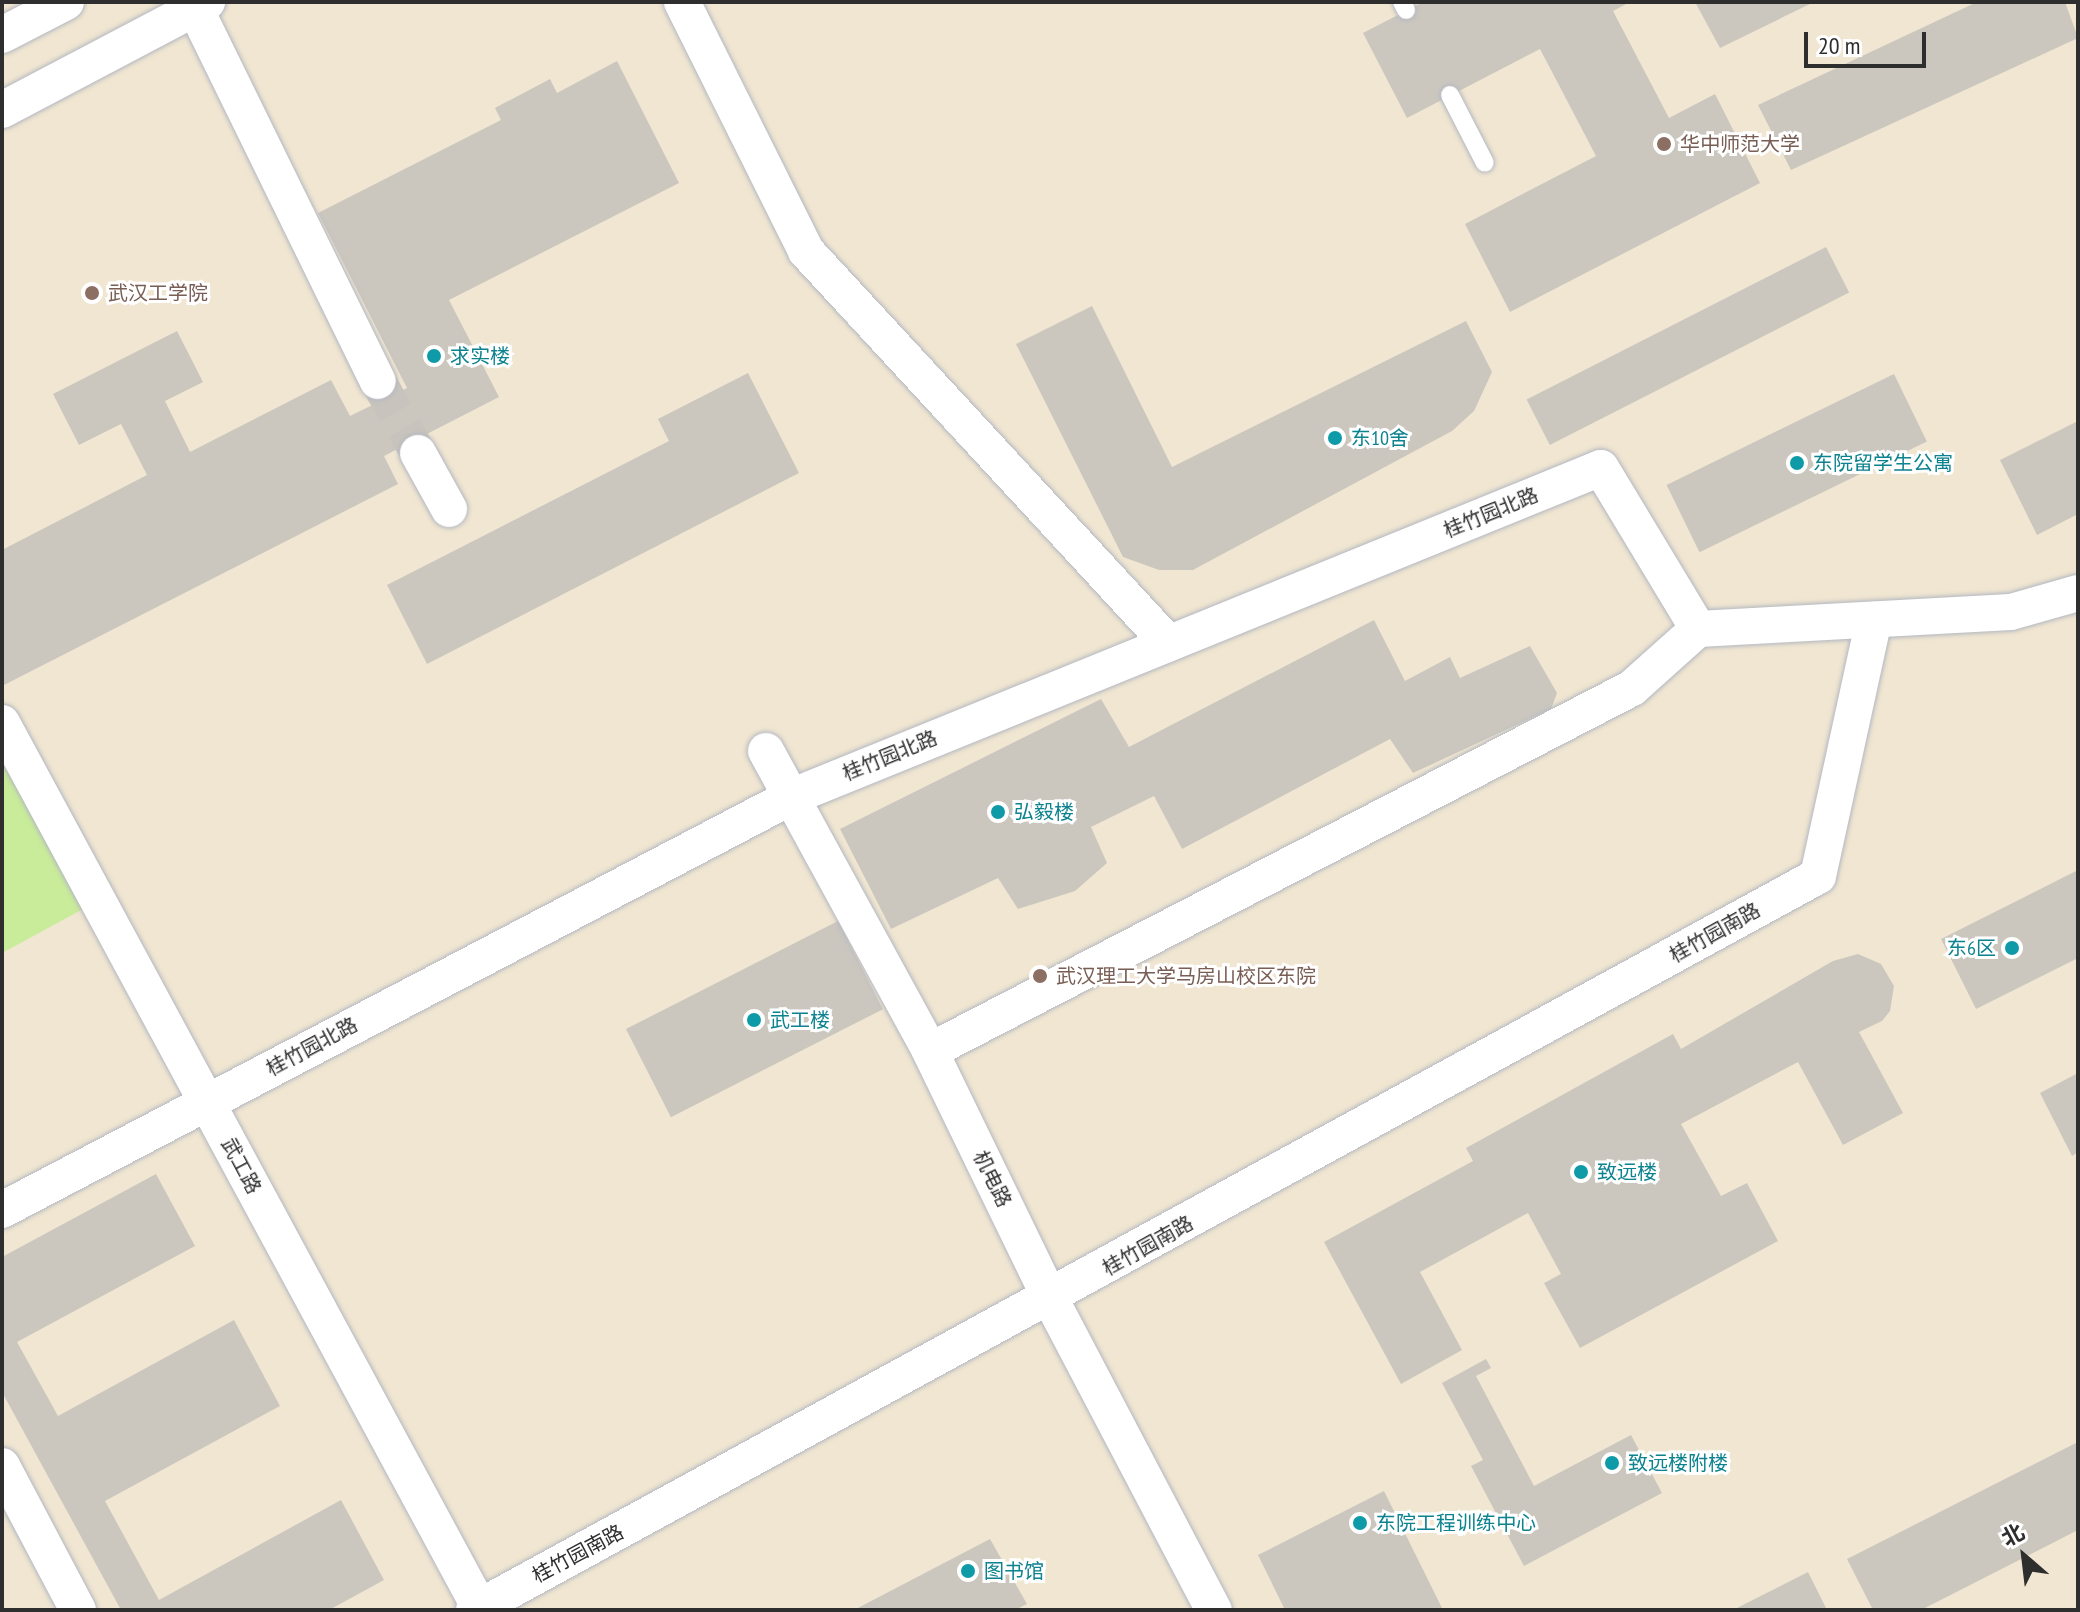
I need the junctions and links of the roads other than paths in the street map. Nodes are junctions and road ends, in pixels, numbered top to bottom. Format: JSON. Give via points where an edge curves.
{"nodes":[{"id":1,"x":66,"y":2,"type":"edge"},
{"id":2,"x":682,"y":2,"type":"edge"},
{"id":3,"x":198,"y":4,"type":"edge"},
{"id":4,"x":2,"y":35,"type":"edge"},
{"id":5,"x":1450,"y":95,"type":"dead end"},
{"id":6,"x":2,"y":110,"type":"edge"},
{"id":7,"x":1485,"y":163,"type":"dead end"},
{"id":8,"x":378,"y":381,"type":"tunnel mouth"},
{"id":9,"x":418,"y":453,"type":"tunnel mouth"},
{"id":10,"x":449,"y":509,"type":"dead end"},
{"id":11,"x":2078,"y":593,"type":"edge"},
{"id":12,"x":1874,"y":620,"type":"junction"},
{"id":13,"x":1698,"y":629,"type":"junction"},
{"id":14,"x":1168,"y":643,"type":"junction"},
{"id":15,"x":2,"y":723,"type":"edge"},
{"id":16,"x":766,"y":751,"type":"dead end"},
{"id":17,"x":791,"y":797,"type":"junction"},
{"id":18,"x":930,"y":1051,"type":"junction"},
{"id":19,"x":207,"y":1102,"type":"junction"},
{"id":20,"x":2,"y":1210,"type":"edge"},
{"id":21,"x":1051,"y":1300,"type":"junction"},
{"id":22,"x":2,"y":1466,"type":"edge"},
{"id":23,"x":478,"y":1609,"type":"edge"},
{"id":24,"x":78,"y":1610,"type":"edge"},
{"id":25,"x":1214,"y":1610,"type":"edge"}],
"edges":[{"from":1,"to":4,"type":"street"},
{"from":2,"to":14,"type":"street","via":[[806,251]]},
{"from":3,"to":6,"type":"street"},
{"from":3,"to":8,"type":"street"},
{"from":5,"to":7,"type":"lane"},
{"from":9,"to":10,"type":"street"},
{"from":11,"to":12,"type":"street","via":[[2011,612]]},
{"from":12,"to":13,"type":"street"},
{"from":12,"to":21,"type":"street","name":"桂竹园南路","via":[[1818,876]]},
{"from":13,"to":14,"type":"street","name":"桂竹园北路","via":[[1601,468]]},
{"from":13,"to":18,"type":"street","via":[[1632,688]]},
{"from":14,"to":17,"type":"street","name":"桂竹园北路"},
{"from":15,"to":19,"type":"street","name":"武工路"},
{"from":16,"to":17,"type":"street","name":"机电路"},
{"from":17,"to":18,"type":"street","name":"机电路"},
{"from":17,"to":19,"type":"street","name":"桂竹园北路"},
{"from":18,"to":21,"type":"street","name":"机电路"},
{"from":19,"to":20,"type":"street","name":"桂竹园北路"},
{"from":19,"to":23,"type":"street","name":"武工路"},
{"from":21,"to":23,"type":"street","name":"桂竹园南路"},
{"from":21,"to":25,"type":"street","name":"机电路"},
{"from":22,"to":24,"type":"street"}]}
